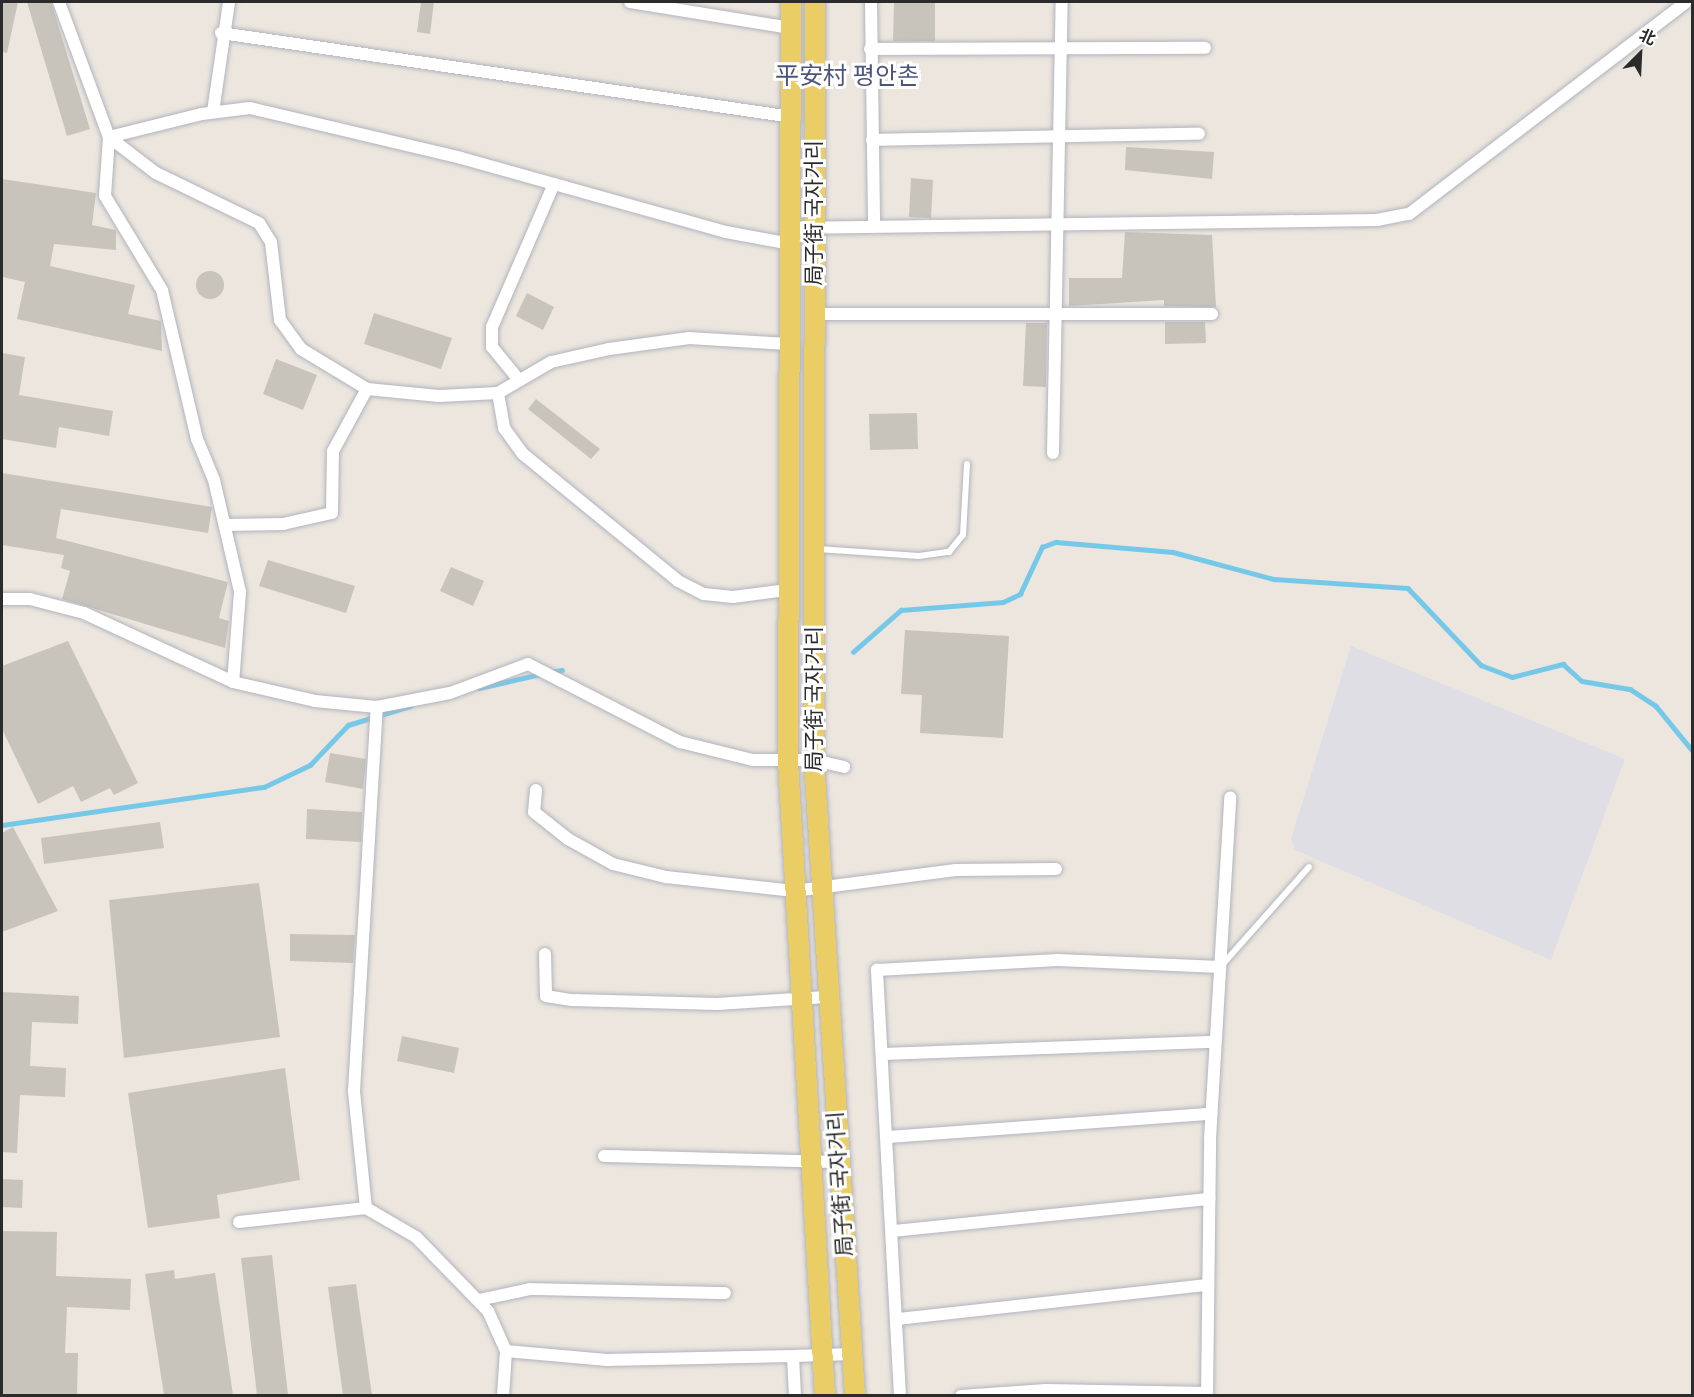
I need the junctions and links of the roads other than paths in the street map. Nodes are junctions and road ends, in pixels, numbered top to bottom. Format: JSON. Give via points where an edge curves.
{"nodes":[{"id":1,"x":59,"y":2,"type":"edge"},
{"id":2,"x":229,"y":2,"type":"edge"},
{"id":3,"x":630,"y":2,"type":"edge"},
{"id":4,"x":791,"y":2,"type":"edge"},
{"id":5,"x":816,"y":2,"type":"edge"},
{"id":6,"x":871,"y":2,"type":"edge"},
{"id":7,"x":1062,"y":2,"type":"edge"},
{"id":8,"x":1686,"y":2,"type":"edge"},
{"id":9,"x":791,"y":28,"type":"junction"},
{"id":10,"x":221,"y":33,"type":"junction"},
{"id":11,"x":1061,"y":48,"type":"junction"},
{"id":12,"x":1205,"y":48,"type":"dead end"},
{"id":13,"x":870,"y":49,"type":"junction"},
{"id":14,"x":213,"y":112,"type":"junction"},
{"id":15,"x":792,"y":117,"type":"junction"},
{"id":16,"x":1199,"y":134,"type":"dead end"},
{"id":17,"x":110,"y":137,"type":"junction"},
{"id":18,"x":1059,"y":139,"type":"junction"},
{"id":19,"x":872,"y":140,"type":"junction"},
{"id":20,"x":554,"y":184,"type":"junction"},
{"id":21,"x":874,"y":224,"type":"junction"},
{"id":22,"x":812,"y":227,"type":"junction"},
{"id":23,"x":1058,"y":227,"type":"junction"},
{"id":24,"x":790,"y":236,"type":"junction"},
{"id":25,"x":815,"y":314,"type":"junction"},
{"id":26,"x":1056,"y":314,"type":"junction"},
{"id":27,"x":1212,"y":314,"type":"dead end"},
{"id":28,"x":788,"y":344,"type":"junction"},
{"id":29,"x":519,"y":380,"type":"junction"},
{"id":30,"x":368,"y":389,"type":"junction"},
{"id":31,"x":498,"y":393,"type":"junction"},
{"id":32,"x":1053,"y":453,"type":"dead end"},
{"id":33,"x":968,"y":464,"type":"dead end"},
{"id":34,"x":225,"y":525,"type":"junction"},
{"id":35,"x":814,"y":549,"type":"junction"},
{"id":36,"x":786,"y":590,"type":"junction"},
{"id":37,"x":2,"y":599,"type":"edge"},
{"id":38,"x":233,"y":682,"type":"junction"},
{"id":39,"x":377,"y":714,"type":"junction"},
{"id":40,"x":814,"y":760,"type":"junction"},
{"id":41,"x":788,"y":761,"type":"junction"},
{"id":42,"x":844,"y":766,"type":"dead end"},
{"id":43,"x":536,"y":790,"type":"dead end"},
{"id":44,"x":1230,"y":798,"type":"dead end"},
{"id":45,"x":1309,"y":867,"type":"dead end"},
{"id":46,"x":1056,"y":869,"type":"dead end"},
{"id":47,"x":818,"y":889,"type":"junction"},
{"id":48,"x":794,"y":891,"type":"junction"},
{"id":49,"x":545,"y":954,"type":"dead end"},
{"id":50,"x":1220,"y":968,"type":"junction"},
{"id":51,"x":826,"y":997,"type":"junction"},
{"id":52,"x":799,"y":999,"type":"junction"},
{"id":53,"x":1215,"y":1042,"type":"junction"},
{"id":54,"x":882,"y":1054,"type":"junction"},
{"id":55,"x":1211,"y":1114,"type":"junction"},
{"id":56,"x":887,"y":1137,"type":"junction"},
{"id":57,"x":604,"y":1156,"type":"dead end"},
{"id":58,"x":807,"y":1162,"type":"junction"},
{"id":59,"x":838,"y":1162,"type":"junction"},
{"id":60,"x":1209,"y":1199,"type":"junction"},
{"id":61,"x":366,"y":1208,"type":"junction"},
{"id":62,"x":239,"y":1222,"type":"dead end"},
{"id":63,"x":893,"y":1231,"type":"junction"},
{"id":64,"x":1208,"y":1285,"type":"junction"},
{"id":65,"x":725,"y":1293,"type":"dead end"},
{"id":66,"x":479,"y":1300,"type":"junction"},
{"id":67,"x":898,"y":1319,"type":"junction"},
{"id":68,"x":506,"y":1350,"type":"junction"},
{"id":69,"x":853,"y":1354,"type":"junction"},
{"id":70,"x":793,"y":1356,"type":"junction"},
{"id":71,"x":822,"y":1356,"type":"junction"},
{"id":72,"x":1207,"y":1394,"type":"edge"},
{"id":73,"x":503,"y":1395,"type":"edge"},
{"id":74,"x":795,"y":1395,"type":"edge"},
{"id":75,"x":825,"y":1395,"type":"edge"},
{"id":76,"x":855,"y":1395,"type":"edge"},
{"id":77,"x":900,"y":1395,"type":"edge"},
{"id":78,"x":961,"y":1395,"type":"edge"}],
"edges":[{"from":1,"to":17,"type":"street"},
{"from":2,"to":10,"type":"street"},
{"from":3,"to":9,"type":"street"},
{"from":4,"to":9,"type":"main road","name":"局子街 국자거리"},
{"from":5,"to":22,"type":"main road","name":"局子街 국자거리"},
{"from":6,"to":13,"type":"street"},
{"from":7,"to":11,"type":"street"},
{"from":8,"to":23,"type":"street","via":[[1409,213],[1377,220]]},
{"from":9,"to":15,"type":"main road","name":"局子街 국자거리"},
{"from":10,"to":14,"type":"street"},
{"from":10,"to":15,"type":"street"},
{"from":11,"to":12,"type":"street"},
{"from":11,"to":13,"type":"street"},
{"from":11,"to":18,"type":"street"},
{"from":13,"to":19,"type":"street"},
{"from":14,"to":17,"type":"street"},
{"from":14,"to":20,"type":"street","via":[[250,108],[331,125]]},
{"from":15,"to":24,"type":"main road","name":"局子街 국자거리"},
{"from":16,"to":18,"type":"street"},
{"from":17,"to":30,"type":"street","via":[[156,173],[260,223],[270,242],[280,320],[302,349]]},
{"from":17,"to":34,"type":"street","via":[[105,196],[162,290],[197,439]]},
{"from":18,"to":19,"type":"street"},
{"from":18,"to":23,"type":"street"},
{"from":19,"to":21,"type":"street"},
{"from":20,"to":24,"type":"street","via":[[726,232]]},
{"from":20,"to":29,"type":"street","via":[[492,327],[492,347]]},
{"from":21,"to":22,"type":"street"},
{"from":21,"to":23,"type":"street"},
{"from":22,"to":24,"type":"street"},
{"from":22,"to":25,"type":"main road","name":"局子街 국자거리"},
{"from":23,"to":26,"type":"street"},
{"from":24,"to":28,"type":"main road","name":"局子街 국자거리"},
{"from":25,"to":26,"type":"street"},
{"from":25,"to":35,"type":"main road","name":"局子街 국자거리"},
{"from":26,"to":27,"type":"street"},
{"from":26,"to":32,"type":"street"},
{"from":28,"to":29,"type":"street","via":[[689,338],[550,362]]},
{"from":28,"to":36,"type":"main road","name":"局子街 국자거리"},
{"from":29,"to":31,"type":"street"},
{"from":30,"to":31,"type":"street","via":[[439,396]]},
{"from":30,"to":34,"type":"street","via":[[333,451],[332,513],[283,524]]},
{"from":31,"to":36,"type":"street","via":[[504,428],[523,454],[678,581],[704,594],[734,597]]},
{"from":33,"to":35,"type":"lane","via":[[963,536],[949,552],[920,556]]},
{"from":34,"to":38,"type":"street","via":[[240,592]]},
{"from":35,"to":40,"type":"main road","name":"局子街 국자거리"},
{"from":36,"to":41,"type":"main road","name":"局子街 국자거리"},
{"from":37,"to":38,"type":"street","via":[[30,599],[84,613]]},
{"from":38,"to":39,"type":"street"},
{"from":39,"to":41,"type":"street","via":[[450,693],[512,668],[534,667],[680,742],[753,760]]},
{"from":39,"to":61,"type":"street","via":[[354,1091]]},
{"from":40,"to":41,"type":"street"},
{"from":40,"to":42,"type":"street"},
{"from":40,"to":47,"type":"main road","name":"局子街 국자거리"},
{"from":41,"to":48,"type":"main road","name":"局子街 국자거리"},
{"from":43,"to":48,"type":"street","via":[[534,812],[613,864],[666,877]]},
{"from":44,"to":50,"type":"street"},
{"from":45,"to":50,"type":"lane"},
{"from":46,"to":47,"type":"street","via":[[956,870]]},
{"from":47,"to":48,"type":"street"},
{"from":47,"to":51,"type":"main road","name":"局子街 국자거리"},
{"from":48,"to":52,"type":"main road","name":"局子街 국자거리"},
{"from":49,"to":52,"type":"street","via":[[546,996],[717,1004]]},
{"from":50,"to":53,"type":"street"},
{"from":50,"to":54,"type":"street","via":[[1058,960],[877,970]]},
{"from":51,"to":52,"type":"street"},
{"from":51,"to":59,"type":"main road","name":"局子街 국자거리"},
{"from":52,"to":58,"type":"main road","name":"局子街 국자거리"},
{"from":53,"to":54,"type":"street"},
{"from":53,"to":55,"type":"street"},
{"from":54,"to":56,"type":"street"},
{"from":55,"to":56,"type":"street"},
{"from":55,"to":60,"type":"street"},
{"from":56,"to":63,"type":"street"},
{"from":57,"to":58,"type":"street"},
{"from":58,"to":59,"type":"street"},
{"from":58,"to":71,"type":"main road","name":"局子街 국자거리"},
{"from":59,"to":69,"type":"main road","name":"局子街 국자거리"},
{"from":60,"to":63,"type":"street"},
{"from":60,"to":64,"type":"street"},
{"from":61,"to":62,"type":"street"},
{"from":61,"to":66,"type":"street","via":[[416,1237]]},
{"from":63,"to":67,"type":"street"},
{"from":64,"to":67,"type":"street"},
{"from":64,"to":72,"type":"street"},
{"from":65,"to":66,"type":"street","via":[[530,1289]]},
{"from":66,"to":68,"type":"street"},
{"from":67,"to":77,"type":"street"},
{"from":68,"to":70,"type":"street","via":[[607,1360]]},
{"from":68,"to":73,"type":"street"},
{"from":69,"to":71,"type":"street"},
{"from":69,"to":76,"type":"main road","name":"局子街 국자거리"},
{"from":70,"to":71,"type":"street"},
{"from":70,"to":74,"type":"street"},
{"from":71,"to":75,"type":"main road","name":"局子街 국자거리"},
{"from":72,"to":78,"type":"street","via":[[1046,1390]]}]}
